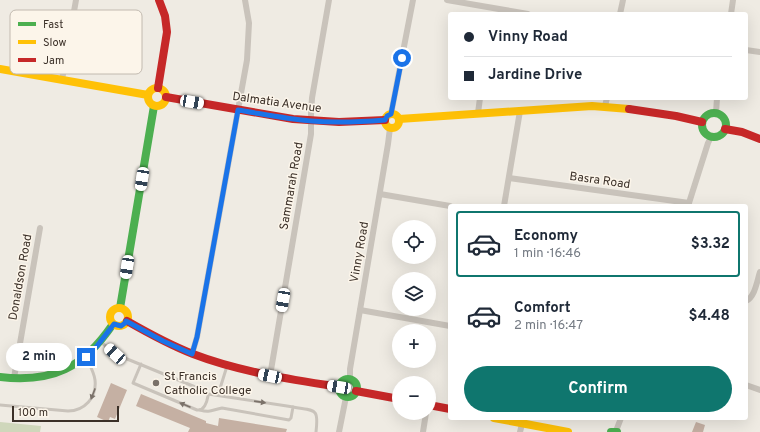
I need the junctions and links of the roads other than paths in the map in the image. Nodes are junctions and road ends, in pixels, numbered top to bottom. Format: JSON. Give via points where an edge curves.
{"nodes":[{"id":1,"x":76,"y":0,"type":"edge"},
{"id":2,"x":160,"y":0,"type":"edge"},
{"id":3,"x":245,"y":0,"type":"edge"},
{"id":4,"x":329,"y":0,"type":"edge"},
{"id":5,"x":413,"y":0,"type":"edge"},
{"id":6,"x":447,"y":0,"type":"edge"},
{"id":7,"x":623,"y":0,"type":"edge"},
{"id":8,"x":734,"y":0,"type":"edge"},
{"id":9,"x":74,"y":10,"type":"edge"},
{"id":10,"x":495,"y":11,"type":"edge"},
{"id":11,"x":506,"y":12,"type":"edge"},
{"id":12,"x":620,"y":12,"type":"edge"},
{"id":13,"x":731,"y":12,"type":"edge"},
{"id":14,"x":748,"y":50,"type":"edge"},
{"id":15,"x":760,"y":52,"type":"edge"},
{"id":16,"x":0,"y":70,"type":"edge"},
{"id":17,"x":10,"y":72,"type":"edge"},
{"id":18,"x":25,"y":74,"type":"edge"},
{"id":19,"x":63,"y":74,"type":"edge"},
{"id":20,"x":62,"y":80,"type":"junction"},
{"id":21,"x":158,"y":88,"type":"junction"},
{"id":22,"x":148,"y":95,"type":"junction"},
{"id":23,"x":166,"y":97,"type":"junction"},
{"id":24,"x":480,"y":100,"type":"edge"},
{"id":25,"x":717,"y":100,"type":"edge"},
{"id":26,"x":606,"y":102,"type":"edge"},
{"id":27,"x":154,"y":106,"type":"junction"},
{"id":28,"x":238,"y":110,"type":"junction"},
{"id":29,"x":520,"y":111,"type":"junction"},
{"id":30,"x":478,"y":113,"type":"junction"},
{"id":31,"x":716,"y":113,"type":"junction"},
{"id":32,"x":391,"y":114,"type":"junction"},
{"id":33,"x":399,"y":119,"type":"junction"},
{"id":34,"x":385,"y":120,"type":"junction"},
{"id":35,"x":311,"y":121,"type":"junction"},
{"id":36,"x":702,"y":122,"type":"junction"},
{"id":37,"x":390,"y":128,"type":"junction"},
{"id":38,"x":725,"y":129,"type":"junction"},
{"id":39,"x":711,"y":137,"type":"junction"},
{"id":40,"x":760,"y":139,"type":"edge"},
{"id":41,"x":509,"y":178,"type":"junction"},
{"id":42,"x":380,"y":194,"type":"junction"},
{"id":43,"x":504,"y":204,"type":"edge"},
{"id":44,"x":681,"y":204,"type":"edge"},
{"id":45,"x":688,"y":204,"type":"edge"},
{"id":46,"x":448,"y":206,"type":"edge"},
{"id":47,"x":40,"y":228,"type":"dead end"},
{"id":48,"x":760,"y":272,"type":"edge"},
{"id":49,"x":748,"y":300,"type":"edge"},
{"id":50,"x":120,"y":308,"type":"junction"},
{"id":51,"x":360,"y":310,"type":"junction"},
{"id":52,"x":126,"y":321,"type":"junction"},
{"id":53,"x":114,"y":324,"type":"junction"},
{"id":54,"x":448,"y":326,"type":"edge"},
{"id":55,"x":101,"y":342,"type":"junction"},
{"id":56,"x":192,"y":354,"type":"junction"},
{"id":57,"x":86,"y":357,"type":"junction"},
{"id":58,"x":141,"y":364,"type":"junction"},
{"id":59,"x":227,"y":365,"type":"junction"},
{"id":60,"x":270,"y":376,"type":"junction"},
{"id":61,"x":0,"y":377,"type":"edge"},
{"id":62,"x":14,"y":378,"type":"junction"},
{"id":63,"x":350,"y":380,"type":"junction"},
{"id":64,"x":748,"y":386,"type":"edge"},
{"id":65,"x":339,"y":387,"type":"junction"},
{"id":66,"x":760,"y":390,"type":"edge"},
{"id":67,"x":356,"y":391,"type":"junction"},
{"id":68,"x":208,"y":394,"type":"junction"},
{"id":69,"x":218,"y":395,"type":"junction"},
{"id":70,"x":346,"y":397,"type":"junction"},
{"id":71,"x":392,"y":398,"type":"edge"},
{"id":72,"x":0,"y":405,"type":"edge"},
{"id":73,"x":436,"y":406,"type":"edge"},
{"id":74,"x":293,"y":408,"type":"junction"},
{"id":75,"x":448,"y":409,"type":"edge"},
{"id":76,"x":200,"y":410,"type":"junction"},
{"id":77,"x":425,"y":420,"type":"edge"},
{"id":78,"x":503,"y":420,"type":"edge"},
{"id":79,"x":620,"y":420,"type":"edge"},
{"id":80,"x":522,"y":424,"type":"junction"},
{"id":81,"x":316,"y":432,"type":"edge"},
{"id":82,"x":339,"y":432,"type":"edge"},
{"id":83,"x":423,"y":432,"type":"edge"},
{"id":84,"x":520,"y":432,"type":"edge"},
{"id":85,"x":568,"y":432,"type":"edge"},
{"id":86,"x":615,"y":432,"type":"edge"}],
"edges":[{"from":1,"to":9,"type":"street"},
{"from":2,"to":21,"type":"street","via":[[167,32]]},
{"from":3,"to":28,"type":"street","via":[[249,23],[247,60]]},
{"from":4,"to":35,"type":"street","name":"Sammarah Road","via":[[312,98]]},
{"from":5,"to":32,"type":"street"},
{"from":6,"to":10,"type":"street"},
{"from":7,"to":12,"type":"street"},
{"from":8,"to":13,"type":"street"},
{"from":10,"to":11,"type":"street"},
{"from":14,"to":15,"type":"street"},
{"from":16,"to":17,"type":"street"},
{"from":18,"to":20,"type":"street"},
{"from":19,"to":20,"type":"street"},
{"from":20,"to":22,"type":"street"},
{"from":21,"to":22,"type":"street","via":[[151,90]]},
{"from":21,"to":23,"type":"street"},
{"from":22,"to":27,"type":"street","via":[[149,102]]},
{"from":23,"to":27,"type":"street","via":[[160,105]]},
{"from":23,"to":28,"type":"street","name":"Dalmatia Avenue"},
{"from":24,"to":30,"type":"street"},
{"from":25,"to":31,"type":"street"},
{"from":26,"to":29,"type":"street","via":[[592,106]]},
{"from":26,"to":36,"type":"street"},
{"from":27,"to":50,"type":"street"},
{"from":28,"to":35,"type":"street","name":"Dalmatia Avenue"},
{"from":28,"to":56,"type":"street"},
{"from":29,"to":30,"type":"street"},
{"from":29,"to":41,"type":"street"},
{"from":30,"to":33,"type":"street"},
{"from":31,"to":36,"type":"street","via":[[707,115]]},
{"from":31,"to":38,"type":"street","via":[[724,119]]},
{"from":32,"to":33,"type":"street"},
{"from":32,"to":34,"type":"street"},
{"from":33,"to":37,"type":"street","via":[[397,126]]},
{"from":34,"to":35,"type":"street","name":"Dalmatia Avenue"},
{"from":34,"to":37,"type":"street"},
{"from":35,"to":60,"type":"street","name":"Sammarah Road","via":[[310,140]]},
{"from":36,"to":39,"type":"street","via":[[703,132]]},
{"from":37,"to":42,"type":"street","name":"Vinny Road"},
{"from":38,"to":39,"type":"street","via":[[721,135]]},
{"from":38,"to":40,"type":"street"},
{"from":39,"to":45,"type":"street"},
{"from":41,"to":43,"type":"street"},
{"from":41,"to":44,"type":"street","name":"Basra Road"},
{"from":42,"to":46,"type":"street"},
{"from":42,"to":51,"type":"street","name":"Vinny Road"},
{"from":47,"to":62,"type":"street","name":"Donaldson Road"},
{"from":48,"to":49,"type":"street"},
{"from":50,"to":52,"type":"street","via":[[127,313]]},
{"from":50,"to":53,"type":"street","via":[[111,314],[110,319]]},
{"from":51,"to":54,"type":"street"},
{"from":51,"to":63,"type":"street","name":"Vinny Road"},
{"from":52,"to":53,"type":"street","via":[[121,326]]},
{"from":52,"to":56,"type":"street"},
{"from":53,"to":55,"type":"street"},
{"from":55,"to":57,"type":"street"},
{"from":55,"to":58,"type":"lane","via":[[115,354]]},
{"from":56,"to":59,"type":"street"},
{"from":57,"to":62,"type":"street","via":[[55,374]]},
{"from":57,"to":72,"type":"lane","one_way":true,"via":[[94,376],[95,386],[87,405],[75,411]]},
{"from":58,"to":68,"type":"lane"},
{"from":76,"to":58,"type":"lane","one_way":true,"via":[[134,383]]},
{"from":59,"to":60,"type":"street"},
{"from":59,"to":69,"type":"lane"},
{"from":60,"to":65,"type":"street"},
{"from":61,"to":62,"type":"street"},
{"from":63,"to":65,"type":"street","via":[[344,380]]},
{"from":63,"to":67,"type":"street","via":[[355,382]]},
{"from":64,"to":66,"type":"street"},
{"from":65,"to":70,"type":"street"},
{"from":67,"to":70,"type":"street","via":[[354,395]]},
{"from":67,"to":71,"type":"street"},
{"from":68,"to":69,"type":"lane"},
{"from":68,"to":76,"type":"lane","via":[[203,409]]},
{"from":69,"to":74,"type":"lane","one_way":true},
{"from":70,"to":82,"type":"street"},
{"from":73,"to":75,"type":"street"},
{"from":74,"to":76,"type":"lane","via":[[290,420],[222,408],[212,412]]},
{"from":74,"to":81,"type":"lane","via":[[309,410],[317,415]]},
{"from":77,"to":83,"type":"street"},
{"from":78,"to":80,"type":"street"},
{"from":79,"to":86,"type":"street"},
{"from":80,"to":84,"type":"street"},
{"from":80,"to":85,"type":"street"}]}
